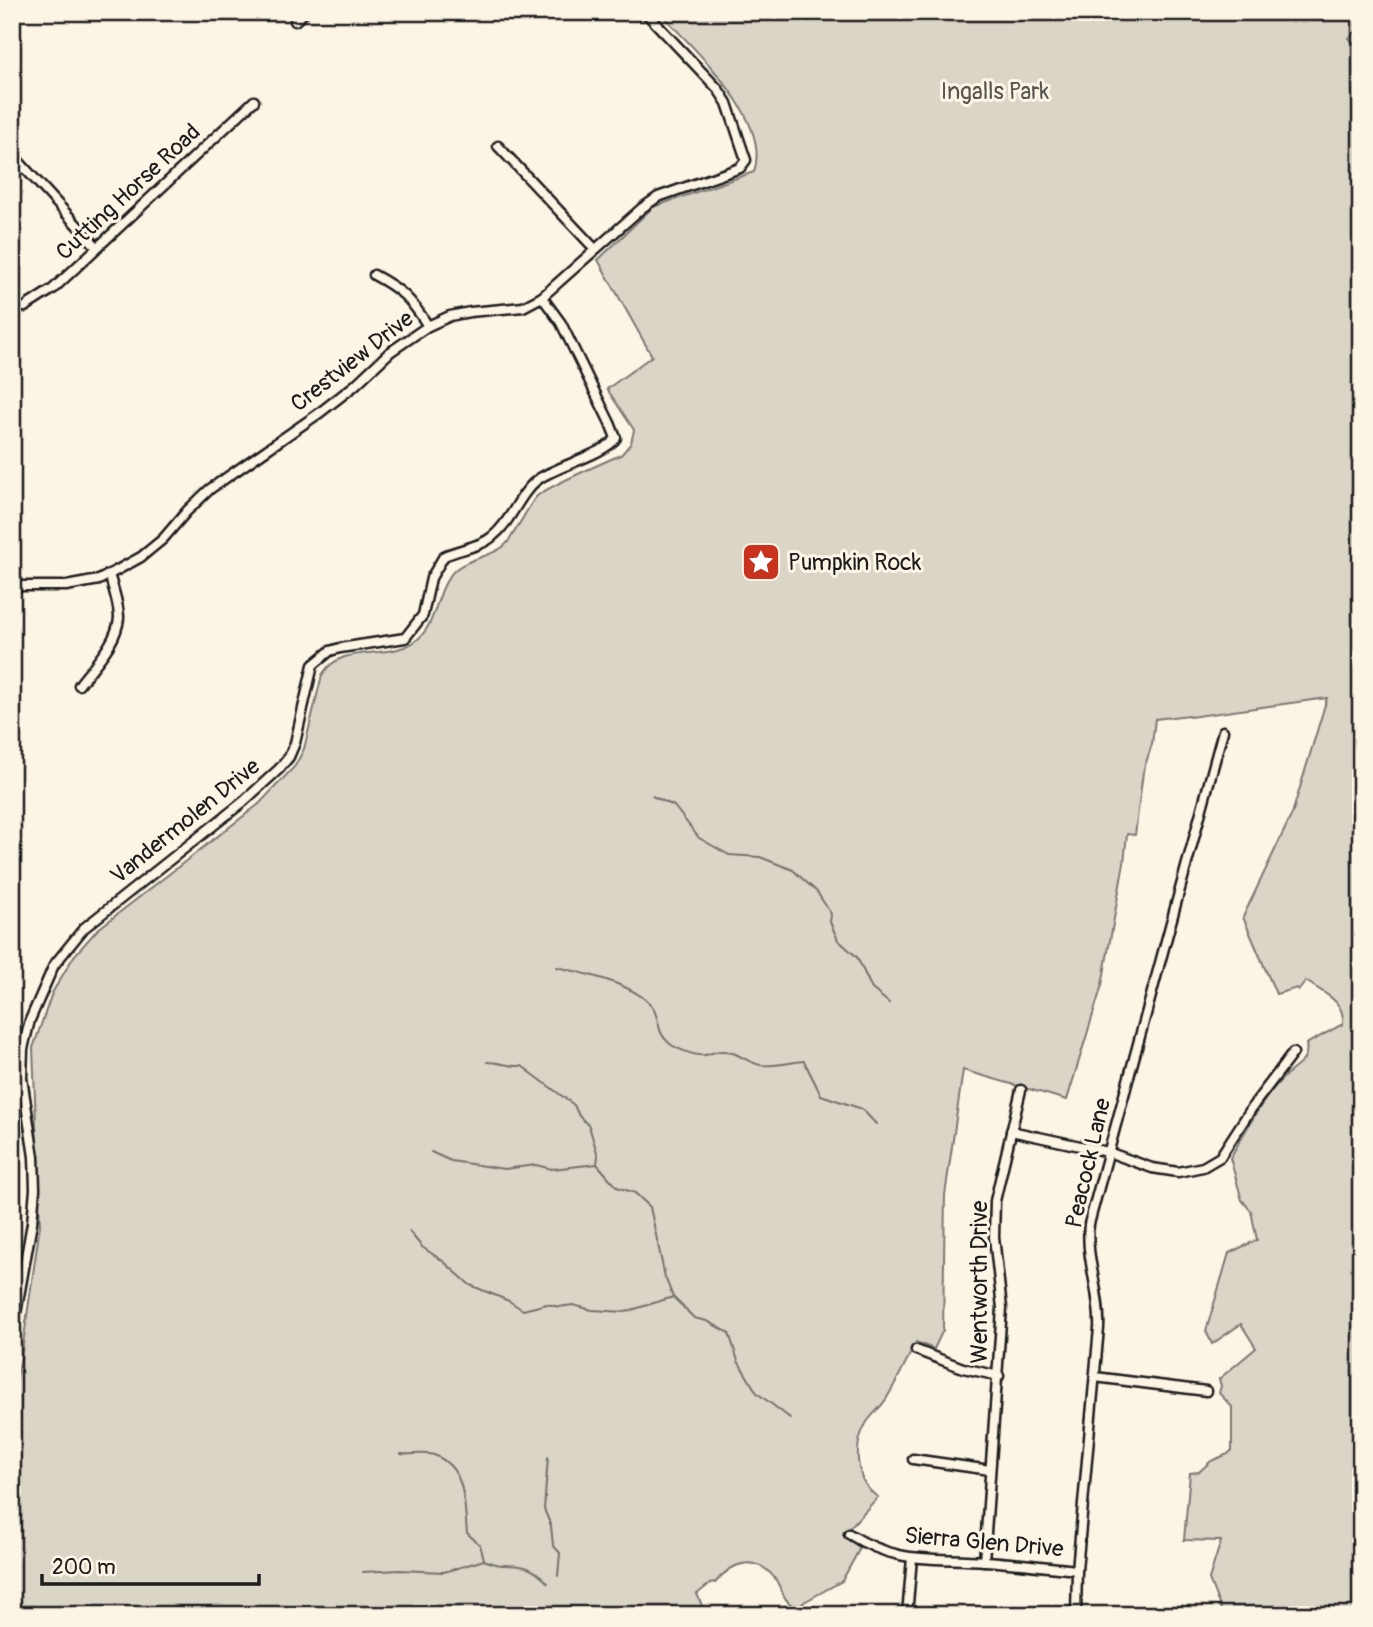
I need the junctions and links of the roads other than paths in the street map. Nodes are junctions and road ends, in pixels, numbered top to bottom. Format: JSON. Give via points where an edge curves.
{"nodes":[{"id":1,"x":305,"y":12,"type":"edge"},
{"id":2,"x":645,"y":12,"type":"edge"},
{"id":3,"x":295,"y":21,"type":"dead end"},
{"id":4,"x":254,"y":101,"type":"dead end"},
{"id":5,"x":498,"y":146,"type":"dead end"},
{"id":6,"x":12,"y":154,"type":"edge"},
{"id":7,"x":21,"y":163,"type":"junction"},
{"id":8,"x":12,"y":172,"type":"edge"},
{"id":9,"x":96,"y":246,"type":"junction"},
{"id":10,"x":595,"y":249,"type":"junction"},
{"id":11,"x":374,"y":275,"type":"dead end"},
{"id":12,"x":542,"y":297,"type":"junction"},
{"id":13,"x":25,"y":307,"type":"dead end"},
{"id":14,"x":428,"y":326,"type":"junction"},
{"id":15,"x":109,"y":574,"type":"junction"},
{"id":16,"x":12,"y":586,"type":"edge"},
{"id":17,"x":79,"y":685,"type":"dead end"},
{"id":18,"x":1223,"y":731,"type":"dead end"},
{"id":19,"x":1293,"y":1054,"type":"dead end"},
{"id":20,"x":1021,"y":1090,"type":"dead end"},
{"id":21,"x":1011,"y":1131,"type":"junction"},
{"id":22,"x":1108,"y":1152,"type":"junction"},
{"id":23,"x":12,"y":1336,"type":"edge"},
{"id":24,"x":916,"y":1350,"type":"dead end"},
{"id":25,"x":999,"y":1376,"type":"junction"},
{"id":26,"x":1095,"y":1377,"type":"junction"},
{"id":27,"x":1206,"y":1391,"type":"dead end"},
{"id":28,"x":914,"y":1459,"type":"dead end"},
{"id":29,"x":990,"y":1470,"type":"junction"},
{"id":30,"x":849,"y":1534,"type":"dead end"},
{"id":31,"x":912,"y":1558,"type":"junction"},
{"id":32,"x":984,"y":1561,"type":"junction"},
{"id":33,"x":1077,"y":1570,"type":"junction"},
{"id":34,"x":907,"y":1615,"type":"edge"},
{"id":35,"x":1076,"y":1615,"type":"edge"}],
"edges":[{"from":1,"to":3,"type":"street"},
{"from":2,"to":10,"type":"street","name":"Crestview Drive","via":[[718,89],[746,159],[740,168],[658,197]]},
{"from":4,"to":9,"type":"street","name":"Cutting Horse Road"},
{"from":5,"to":10,"type":"street"},
{"from":6,"to":7,"type":"street"},
{"from":7,"to":8,"type":"street"},
{"from":7,"to":9,"type":"street"},
{"from":9,"to":13,"type":"street","name":"Cutting Horse Road","via":[[52,289]]},
{"from":10,"to":12,"type":"street","name":"Crestview Drive"},
{"from":11,"to":14,"type":"street","via":[[399,288]]},
{"from":12,"to":14,"type":"street","name":"Crestview Drive","via":[[523,307],[470,312]]},
{"from":12,"to":23,"type":"street","name":"Vandermolen Drive","via":[[561,323],[610,423],[616,438],[611,446],[541,477],[491,539],[444,556],[431,579],[423,615],[405,638],[340,648],[313,665],[289,757],[243,802],[84,928],[54,965],[23,1049],[35,1189]]},
{"from":14,"to":15,"type":"street","name":"Crestview Drive","via":[[318,414],[210,489],[141,557]]},
{"from":15,"to":16,"type":"street","name":"Crestview Drive","via":[[66,586]]},
{"from":15,"to":17,"type":"street","via":[[119,619],[112,640]]},
{"from":18,"to":22,"type":"street","name":"Peacock Lane"},
{"from":19,"to":22,"type":"street","via":[[1220,1157],[1203,1167],[1178,1172],[1152,1168]]},
{"from":20,"to":21,"type":"street","name":"Wentworth Drive"},
{"from":21,"to":22,"type":"street"},
{"from":21,"to":25,"type":"street","name":"Wentworth Drive","via":[[995,1201],[1002,1308]]},
{"from":22,"to":26,"type":"street","name":"Peacock Lane","via":[[1088,1231],[1100,1311]]},
{"from":24,"to":25,"type":"street"},
{"from":25,"to":29,"type":"street","name":"Wentworth Drive"},
{"from":26,"to":27,"type":"street"},
{"from":26,"to":33,"type":"street","name":"Peacock Lane"},
{"from":28,"to":29,"type":"street"},
{"from":29,"to":32,"type":"street","name":"Wentworth Drive"},
{"from":30,"to":31,"type":"street","name":"Sierra Glen Drive","via":[[885,1553]]},
{"from":31,"to":32,"type":"street","name":"Sierra Glen Drive"},
{"from":31,"to":34,"type":"street"},
{"from":32,"to":33,"type":"street","name":"Sierra Glen Drive"},
{"from":33,"to":35,"type":"street","name":"Peacock Lane"}]}
